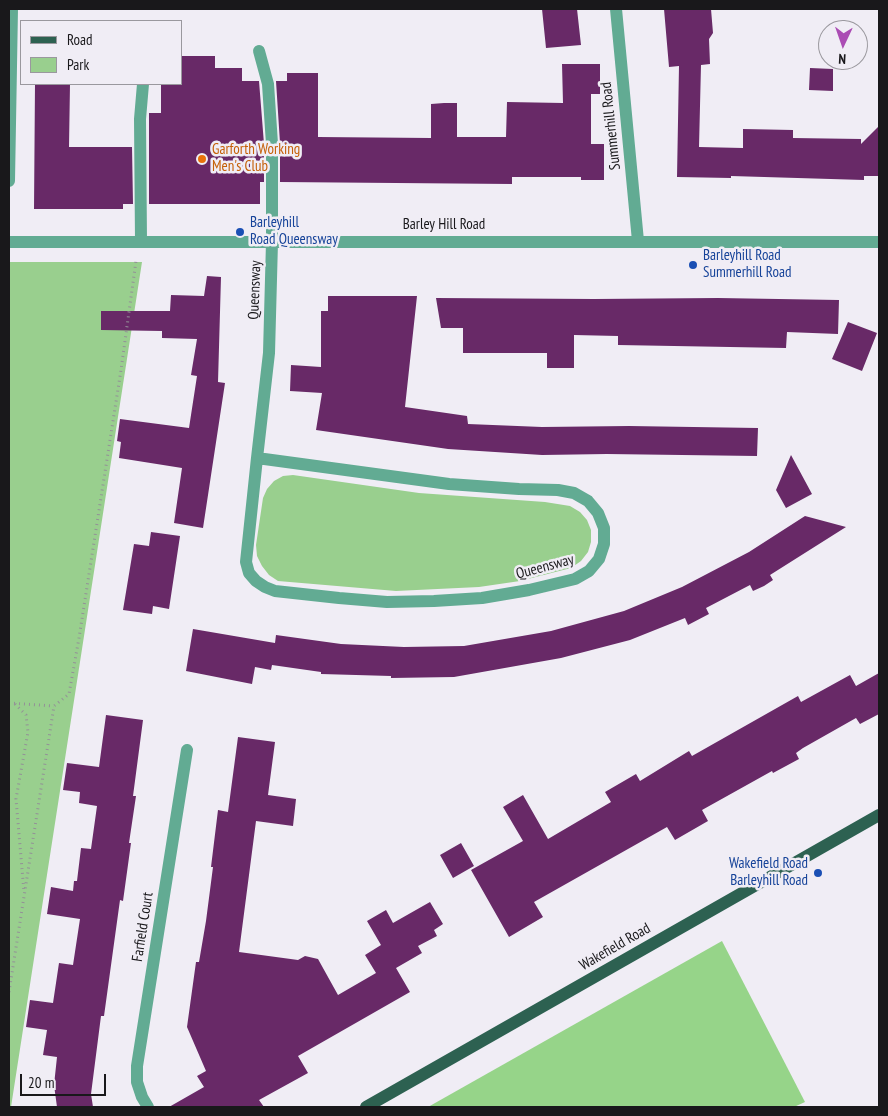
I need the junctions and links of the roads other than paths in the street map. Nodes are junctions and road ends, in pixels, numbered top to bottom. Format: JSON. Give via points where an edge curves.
{"nodes":[{"id":1,"x":12,"y":9,"type":"edge"},
{"id":2,"x":616,"y":9,"type":"edge"},
{"id":3,"x":259,"y":51,"type":"dead end"},
{"id":4,"x":143,"y":85,"type":"edge"},
{"id":5,"x":9,"y":181,"type":"edge"},
{"id":6,"x":141,"y":241,"type":"junction"},
{"id":7,"x":638,"y":241,"type":"junction"},
{"id":8,"x":9,"y":242,"type":"edge"},
{"id":9,"x":272,"y":242,"type":"junction"},
{"id":10,"x":879,"y":242,"type":"edge"},
{"id":11,"x":257,"y":458,"type":"junction"},
{"id":12,"x":187,"y":750,"type":"dead end"},
{"id":13,"x":879,"y":815,"type":"edge"},
{"id":14,"x":148,"y":1107,"type":"edge"},
{"id":15,"x":366,"y":1107,"type":"edge"}],
"edges":[{"from":1,"to":5,"type":"street"},
{"from":2,"to":7,"type":"street","name":"Summerhill Road"},
{"from":3,"to":9,"type":"street","name":"Queensway","via":[[268,84]]},
{"from":4,"to":6,"type":"street"},
{"from":6,"to":8,"type":"street","name":"Barley Hill Road"},
{"from":6,"to":9,"type":"street","name":"Barley Hill Road"},
{"from":7,"to":9,"type":"street","name":"Barley Hill Road"},
{"from":7,"to":10,"type":"street","name":"Barley Hill Road"},
{"from":9,"to":11,"type":"street","name":"Queensway","via":[[269,353]]},
{"from":11,"to":11,"type":"street","name":"Queensway","via":[[449,484],[574,493],[588,501],[598,513],[604,528],[604,544],[599,559],[589,571],[575,579],[482,598],[387,602],[275,591],[256,581],[246,562]]},
{"from":12,"to":14,"type":"street","name":"Farfield Court","via":[[137,1066],[137,1082]]},
{"from":13,"to":15,"type":"main road","name":"Wakefield Road"}]}
